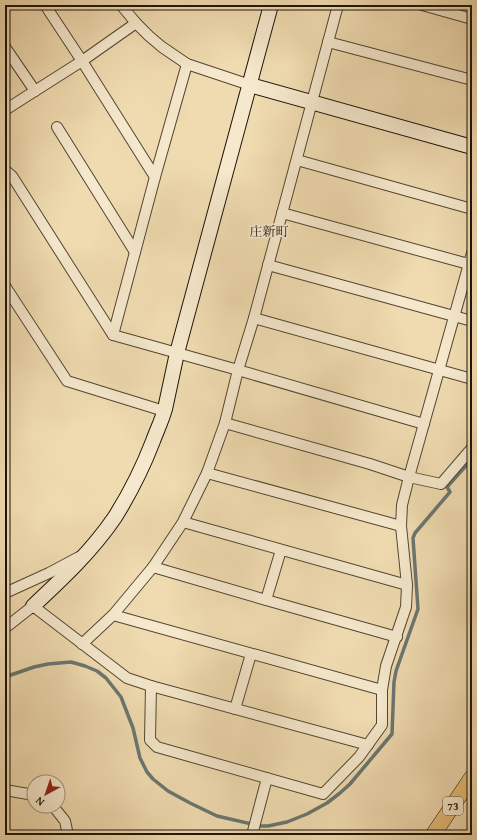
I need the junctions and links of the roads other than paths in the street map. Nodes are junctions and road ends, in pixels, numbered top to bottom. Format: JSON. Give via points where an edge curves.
{"nodes":[{"id":1,"x":45,"y":5,"type":"edge"},
{"id":2,"x":120,"y":5,"type":"edge"},
{"id":3,"x":271,"y":5,"type":"edge"},
{"id":4,"x":338,"y":5,"type":"edge"},
{"id":5,"x":422,"y":5,"type":"edge"},
{"id":6,"x":472,"y":19,"type":"edge"},
{"id":7,"x":136,"y":23,"type":"junction"},
{"id":8,"x":328,"y":42,"type":"junction"},
{"id":9,"x":5,"y":47,"type":"edge"},
{"id":10,"x":82,"y":61,"type":"junction"},
{"id":11,"x":187,"y":64,"type":"junction"},
{"id":12,"x":472,"y":80,"type":"edge"},
{"id":13,"x":250,"y":85,"type":"junction"},
{"id":14,"x":34,"y":91,"type":"junction"},
{"id":15,"x":312,"y":102,"type":"junction"},
{"id":16,"x":5,"y":110,"type":"edge"},
{"id":17,"x":56,"y":127,"type":"dead end"},
{"id":18,"x":472,"y":147,"type":"edge"},
{"id":19,"x":297,"y":160,"type":"junction"},
{"id":20,"x":5,"y":170,"type":"edge"},
{"id":21,"x":155,"y":177,"type":"junction"},
{"id":22,"x":472,"y":209,"type":"edge"},
{"id":23,"x":282,"y":213,"type":"junction"},
{"id":24,"x":135,"y":252,"type":"junction"},
{"id":25,"x":472,"y":253,"type":"edge"},
{"id":26,"x":470,"y":264,"type":"edge"},
{"id":27,"x":268,"y":265,"type":"junction"},
{"id":28,"x":5,"y":286,"type":"edge"},
{"id":29,"x":454,"y":316,"type":"junction"},
{"id":30,"x":254,"y":318,"type":"junction"},
{"id":31,"x":472,"y":321,"type":"edge"},
{"id":32,"x":113,"y":336,"type":"junction"},
{"id":33,"x":177,"y":353,"type":"junction"},
{"id":34,"x":238,"y":370,"type":"junction"},
{"id":35,"x":439,"y":370,"type":"junction"},
{"id":36,"x":472,"y":379,"type":"edge"},
{"id":37,"x":164,"y":411,"type":"junction"},
{"id":38,"x":225,"y":423,"type":"junction"},
{"id":39,"x":424,"y":424,"type":"junction"},
{"id":40,"x":472,"y":448,"type":"edge"},
{"id":41,"x":207,"y":473,"type":"junction"},
{"id":42,"x":409,"y":476,"type":"junction"},
{"id":43,"x":183,"y":522,"type":"junction"},
{"id":44,"x":401,"y":526,"type":"junction"},
{"id":45,"x":281,"y":550,"type":"junction"},
{"id":46,"x":87,"y":552,"type":"junction"},
{"id":47,"x":153,"y":567,"type":"junction"},
{"id":48,"x":407,"y":586,"type":"junction"},
{"id":49,"x":5,"y":593,"type":"edge"},
{"id":50,"x":266,"y":600,"type":"junction"},
{"id":51,"x":32,"y":606,"type":"junction"},
{"id":52,"x":113,"y":615,"type":"junction"},
{"id":53,"x":5,"y":628,"type":"edge"},
{"id":54,"x":397,"y":636,"type":"junction"},
{"id":55,"x":82,"y":644,"type":"junction"},
{"id":56,"x":251,"y":654,"type":"junction"},
{"id":57,"x":151,"y":686,"type":"junction"},
{"id":58,"x":382,"y":690,"type":"junction"},
{"id":59,"x":235,"y":709,"type":"junction"},
{"id":60,"x":368,"y":745,"type":"junction"},
{"id":61,"x":472,"y":777,"type":"edge"},
{"id":62,"x":267,"y":778,"type":"junction"},
{"id":63,"x":5,"y":790,"type":"edge"},
{"id":64,"x":26,"y":794,"type":"edge"},
{"id":65,"x":59,"y":814,"type":"edge"},
{"id":66,"x":254,"y":829,"type":"edge"},
{"id":67,"x":68,"y":835,"type":"edge"},
{"id":68,"x":433,"y":835,"type":"edge"}],
"edges":[{"from":1,"to":10,"type":"street"},
{"from":2,"to":7,"type":"street"},
{"from":3,"to":13,"type":"street"},
{"from":4,"to":8,"type":"street"},
{"from":5,"to":6,"type":"street"},
{"from":7,"to":10,"type":"street"},
{"from":7,"to":11,"type":"street","via":[[162,47]]},
{"from":8,"to":12,"type":"street"},
{"from":8,"to":15,"type":"street"},
{"from":9,"to":14,"type":"street"},
{"from":10,"to":14,"type":"street"},
{"from":10,"to":21,"type":"street"},
{"from":11,"to":13,"type":"street"},
{"from":11,"to":21,"type":"street"},
{"from":13,"to":15,"type":"street"},
{"from":13,"to":33,"type":"street"},
{"from":14,"to":16,"type":"street"},
{"from":15,"to":18,"type":"street"},
{"from":15,"to":19,"type":"street"},
{"from":17,"to":24,"type":"street"},
{"from":19,"to":22,"type":"street"},
{"from":19,"to":23,"type":"street"},
{"from":20,"to":32,"type":"street","via":[[12,176]]},
{"from":21,"to":24,"type":"street"},
{"from":23,"to":26,"type":"street"},
{"from":23,"to":27,"type":"street"},
{"from":24,"to":32,"type":"street"},
{"from":25,"to":26,"type":"street"},
{"from":26,"to":29,"type":"street"},
{"from":27,"to":29,"type":"street"},
{"from":27,"to":30,"type":"street"},
{"from":28,"to":37,"type":"street","via":[[67,381]]},
{"from":29,"to":31,"type":"street"},
{"from":29,"to":35,"type":"street"},
{"from":30,"to":34,"type":"street"},
{"from":30,"to":35,"type":"street"},
{"from":32,"to":33,"type":"street"},
{"from":33,"to":34,"type":"street"},
{"from":33,"to":37,"type":"street"},
{"from":34,"to":38,"type":"street"},
{"from":34,"to":39,"type":"street"},
{"from":35,"to":36,"type":"street"},
{"from":35,"to":39,"type":"street"},
{"from":37,"to":46,"type":"street","via":[[145,461],[123,504]]},
{"from":38,"to":41,"type":"street"},
{"from":38,"to":42,"type":"street"},
{"from":39,"to":42,"type":"street"},
{"from":40,"to":42,"type":"street","via":[[441,484]]},
{"from":41,"to":43,"type":"street"},
{"from":41,"to":44,"type":"street"},
{"from":42,"to":44,"type":"street","via":[[402,505]]},
{"from":43,"to":45,"type":"street"},
{"from":43,"to":47,"type":"street"},
{"from":44,"to":48,"type":"street"},
{"from":45,"to":48,"type":"street"},
{"from":45,"to":50,"type":"street"},
{"from":46,"to":49,"type":"street"},
{"from":46,"to":51,"type":"street"},
{"from":47,"to":50,"type":"street"},
{"from":47,"to":52,"type":"street"},
{"from":48,"to":54,"type":"street","via":[[406,607]]},
{"from":50,"to":54,"type":"street"},
{"from":51,"to":53,"type":"street"},
{"from":51,"to":55,"type":"street"},
{"from":52,"to":55,"type":"street"},
{"from":52,"to":56,"type":"street"},
{"from":54,"to":58,"type":"street","via":[[386,666]]},
{"from":55,"to":57,"type":"street","via":[[127,678]]},
{"from":56,"to":58,"type":"street"},
{"from":56,"to":59,"type":"street"},
{"from":57,"to":59,"type":"street"},
{"from":57,"to":62,"type":"street","via":[[150,740],[157,747]]},
{"from":58,"to":60,"type":"street","via":[[382,725]]},
{"from":59,"to":60,"type":"street"},
{"from":60,"to":62,"type":"street","via":[[323,794]]},
{"from":61,"to":68,"type":"main road","number":"73"},
{"from":62,"to":66,"type":"street"},
{"from":63,"to":64,"type":"street"},
{"from":65,"to":67,"type":"street","via":[[65,821]]}]}
